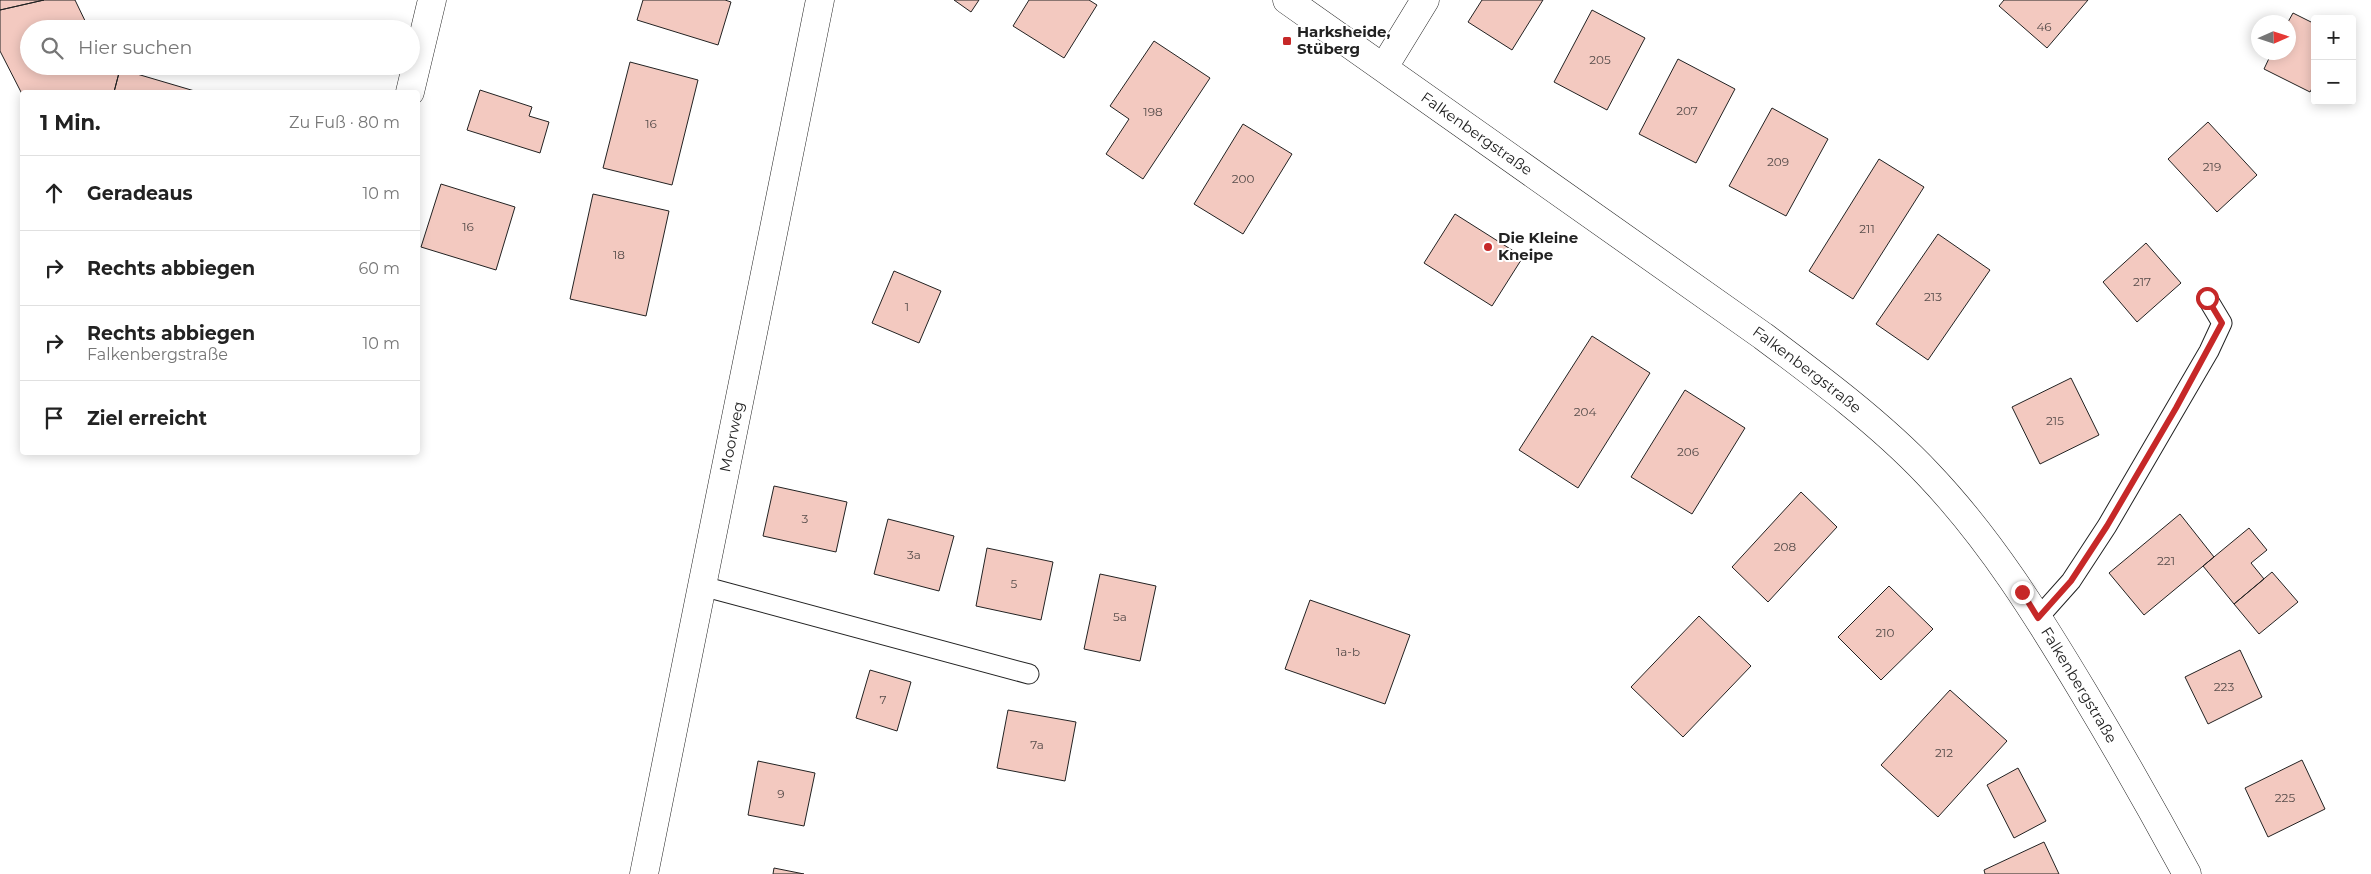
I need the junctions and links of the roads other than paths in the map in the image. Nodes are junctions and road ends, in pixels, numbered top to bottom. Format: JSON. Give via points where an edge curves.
{"nodes":[{"id":1,"x":432,"y":0,"type":"edge"},
{"id":2,"x":820,"y":0,"type":"edge"},
{"id":3,"x":1287,"y":0,"type":"edge"},
{"id":4,"x":1425,"y":0,"type":"edge"},
{"id":5,"x":420,"y":50,"type":"edge"},
{"id":6,"x":1384,"y":67,"type":"junction"},
{"id":7,"x":414,"y":75,"type":"edge"},
{"id":8,"x":410,"y":90,"type":"edge"},
{"id":9,"x":2207,"y":298,"type":"dead end"},
{"id":10,"x":702,"y":586,"type":"junction"},
{"id":11,"x":2038,"y":618,"type":"junction"},
{"id":12,"x":1030,"y":674,"type":"dead end"},
{"id":13,"x":644,"y":874,"type":"edge"},
{"id":14,"x":2187,"y":874,"type":"edge"}],
"edges":[{"from":1,"to":5,"type":"street"},
{"from":2,"to":10,"type":"street","name":"Moorweg"},
{"from":3,"to":6,"type":"street","name":"Falkenbergstraße"},
{"from":4,"to":6,"type":"street"},
{"from":6,"to":11,"type":"street","name":"Falkenbergstraße","via":[[1823,381],[1928,474],[1978,534]]},
{"from":7,"to":8,"type":"street"},
{"from":9,"to":11,"type":"lane","via":[[2222,323],[2208,351],[2107,526],[2071,581]]},
{"from":10,"to":12,"type":"lane"},
{"from":10,"to":13,"type":"street","name":"Moorweg"},
{"from":11,"to":14,"type":"street","name":"Falkenbergstraße","via":[[2138,783]]}]}
